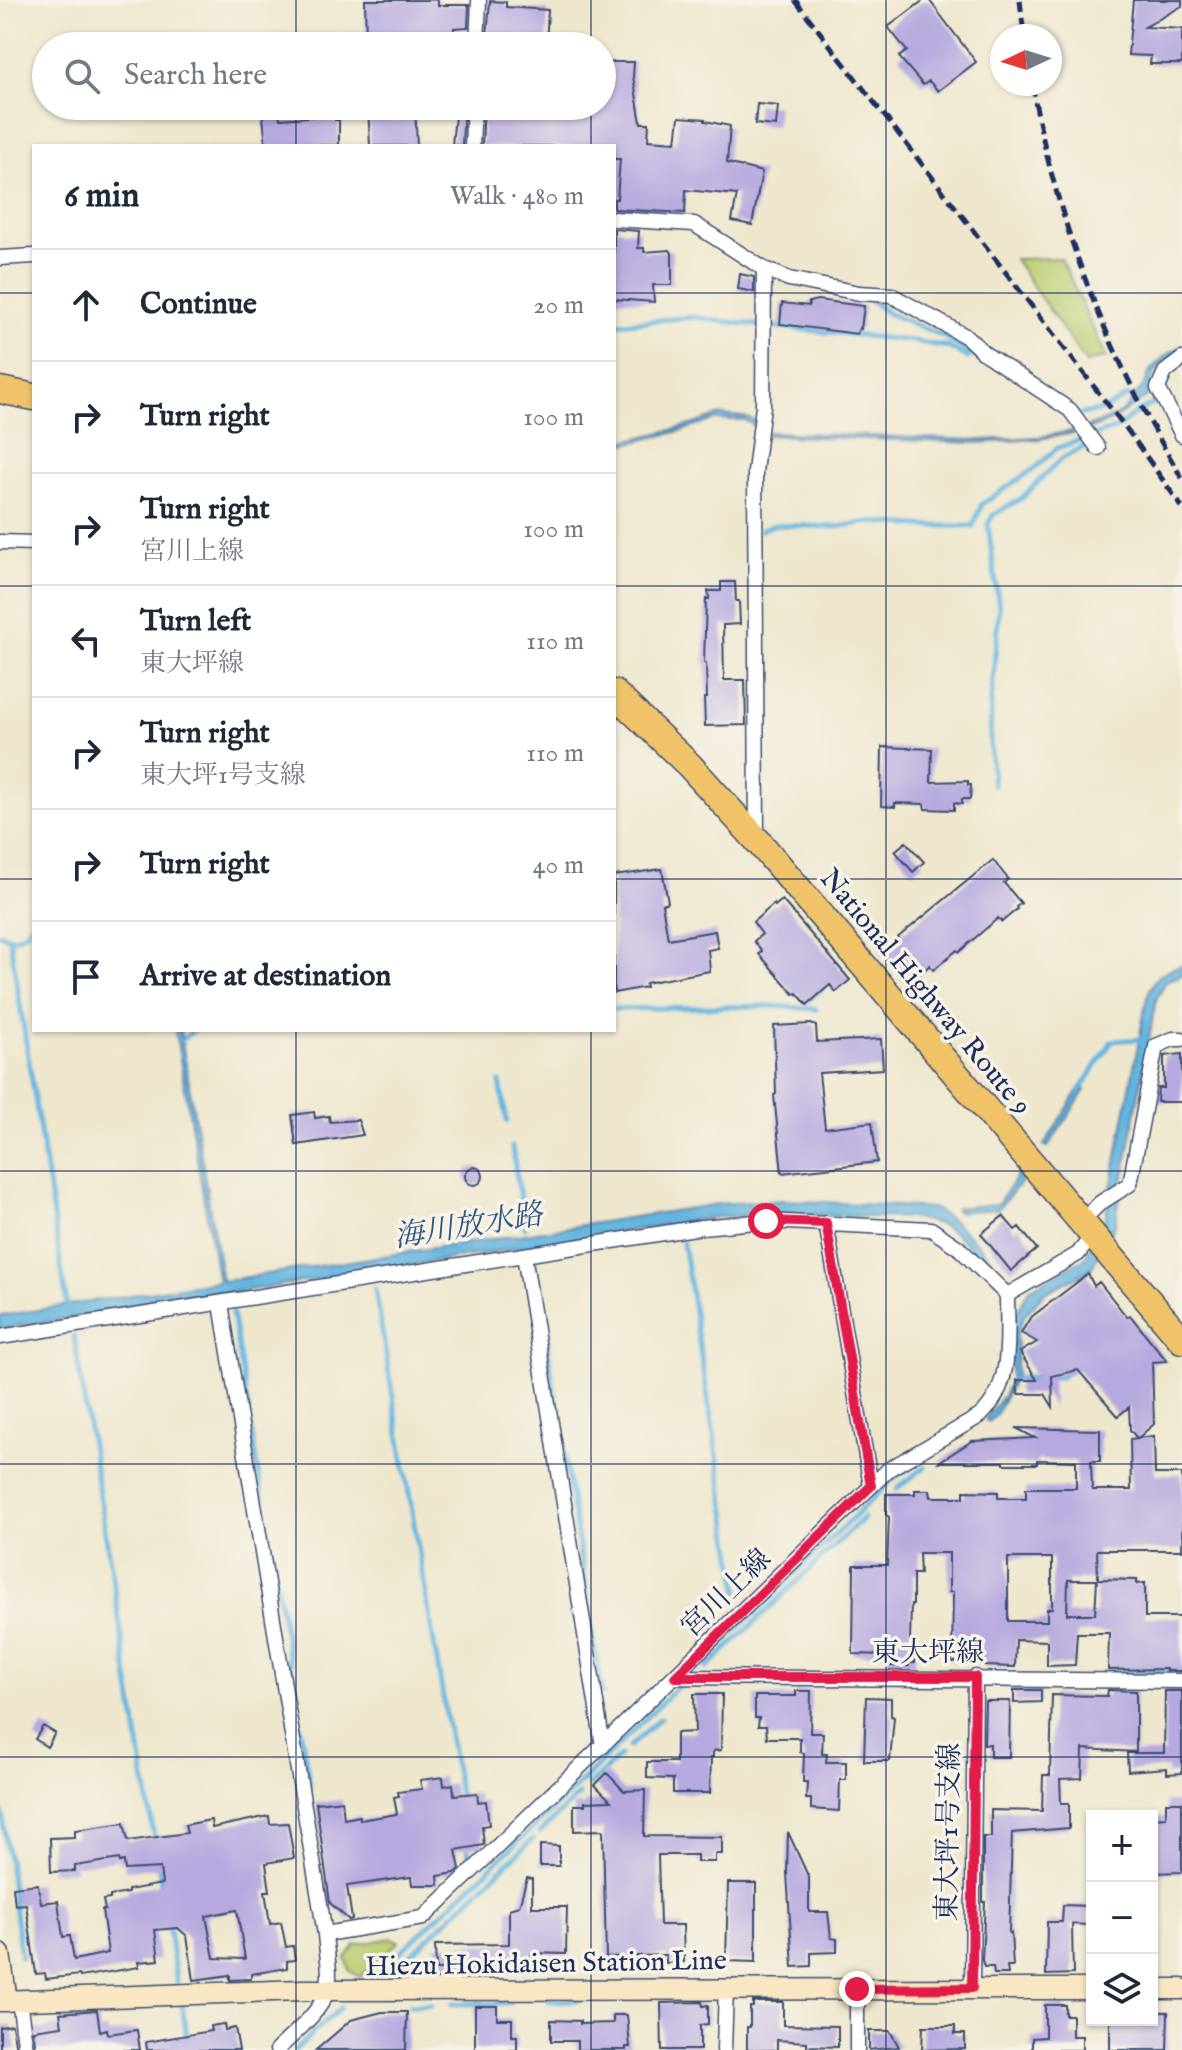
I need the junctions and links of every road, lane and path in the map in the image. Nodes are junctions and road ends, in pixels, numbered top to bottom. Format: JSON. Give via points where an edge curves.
{"nodes":[{"id":1,"x":479,"y":0,"type":"edge"},
{"id":2,"x":478,"y":32,"type":"edge"},
{"id":3,"x":473,"y":120,"type":"edge"},
{"id":4,"x":472,"y":144,"type":"edge"},
{"id":5,"x":616,"y":219,"type":"edge"},
{"id":6,"x":32,"y":256,"type":"edge"},
{"id":7,"x":0,"y":258,"type":"edge"},
{"id":8,"x":764,"y":269,"type":"junction"},
{"id":9,"x":1182,"y":359,"type":"edge"},
{"id":10,"x":0,"y":390,"type":"edge"},
{"id":11,"x":32,"y":397,"type":"edge"},
{"id":12,"x":1182,"y":435,"type":"edge"},
{"id":13,"x":1098,"y":448,"type":"dead end"},
{"id":14,"x":0,"y":542,"type":"edge"},
{"id":15,"x":32,"y":543,"type":"edge"},
{"id":16,"x":616,"y":695,"type":"edge"},
{"id":17,"x":757,"y":840,"type":"junction"},
{"id":18,"x":1182,"y":1039,"type":"edge"},
{"id":19,"x":826,"y":1223,"type":"junction"},
{"id":20,"x":1086,"y":1229,"type":"junction"},
{"id":21,"x":524,"y":1255,"type":"junction"},
{"id":22,"x":1007,"y":1295,"type":"junction"},
{"id":23,"x":221,"y":1304,"type":"junction"},
{"id":24,"x":0,"y":1337,"type":"edge"},
{"id":25,"x":1182,"y":1340,"type":"edge"},
{"id":26,"x":871,"y":1486,"type":"junction"},
{"id":27,"x":675,"y":1677,"type":"junction"},
{"id":28,"x":975,"y":1677,"type":"junction"},
{"id":29,"x":1182,"y":1681,"type":"edge"},
{"id":30,"x":603,"y":1746,"type":"junction"},
{"id":31,"x":325,"y":1934,"type":"junction"},
{"id":32,"x":0,"y":1954,"type":"edge"},
{"id":33,"x":726,"y":1988,"type":"junction"},
{"id":34,"x":972,"y":1988,"type":"junction"},
{"id":35,"x":857,"y":1989,"type":"junction"},
{"id":36,"x":1086,"y":1989,"type":"edge"},
{"id":37,"x":1158,"y":1989,"type":"edge"},
{"id":38,"x":1182,"y":1989,"type":"edge"},
{"id":39,"x":327,"y":1992,"type":"junction"},
{"id":40,"x":8,"y":2001,"type":"edge"},
{"id":41,"x":26,"y":2050,"type":"edge"},
{"id":42,"x":277,"y":2050,"type":"edge"},
{"id":43,"x":724,"y":2050,"type":"edge"},
{"id":44,"x":857,"y":2050,"type":"edge"}],
"edges":[{"from":1,"to":2,"type":"street"},
{"from":3,"to":4,"type":"street"},
{"from":5,"to":8,"type":"street","via":[[694,224]]},
{"from":6,"to":7,"type":"street"},
{"from":8,"to":13,"type":"street","via":[[789,279],[891,295],[967,337],[1070,410]]},
{"from":8,"to":17,"type":"street","via":[[763,406],[755,472]]},
{"from":9,"to":12,"type":"street","via":[[1165,372],[1158,388]]},
{"from":10,"to":11,"type":"highway"},
{"from":14,"to":15,"type":"street"},
{"from":16,"to":17,"type":"highway","name":"National Highway Route 9"},
{"from":17,"to":20,"type":"highway","name":"National Highway Route 9"},
{"from":18,"to":20,"type":"street","via":[[1156,1046],[1130,1184],[1100,1203]]},
{"from":19,"to":21,"type":"street","via":[[702,1227]]},
{"from":19,"to":22,"type":"street","via":[[931,1229],[959,1248]]},
{"from":19,"to":26,"type":"street"},
{"from":20,"to":22,"type":"street","via":[[1078,1254]]},
{"from":20,"to":25,"type":"highway","name":"National Highway Route 9"},
{"from":21,"to":23,"type":"street"},
{"from":21,"to":30,"type":"street"},
{"from":22,"to":26,"type":"street","name":"宮川上線","via":[[1007,1356],[1001,1389],[989,1408],[904,1459]]},
{"from":23,"to":24,"type":"street"},
{"from":23,"to":31,"type":"street"},
{"from":26,"to":27,"type":"street","name":"宮川上線"},
{"from":27,"to":28,"type":"street","name":"東大坪線"},
{"from":27,"to":30,"type":"street","name":"宮川上線"},
{"from":28,"to":29,"type":"street","name":"東大坪線"},
{"from":28,"to":34,"type":"street","name":"東大坪1号支線"},
{"from":30,"to":31,"type":"street","name":"宮川上線","via":[[423,1918]]},
{"from":31,"to":39,"type":"street"},
{"from":32,"to":40,"type":"main road"},
{"from":33,"to":35,"type":"main road","name":"Hiezu Hokidaisen Station Line"},
{"from":33,"to":39,"type":"main road","name":"Hiezu Hokidaisen Station Line"},
{"from":33,"to":43,"type":"street"},
{"from":34,"to":35,"type":"main road","name":"Hiezu Hokidaisen Station Line"},
{"from":34,"to":36,"type":"main road","name":"Hiezu Hokidaisen Station Line"},
{"from":35,"to":44,"type":"street"},
{"from":37,"to":38,"type":"main road"},
{"from":39,"to":40,"type":"main road","name":"Hiezu Hokidaisen Station Line"},
{"from":39,"to":42,"type":"street"},
{"from":40,"to":41,"type":"street"}]}
